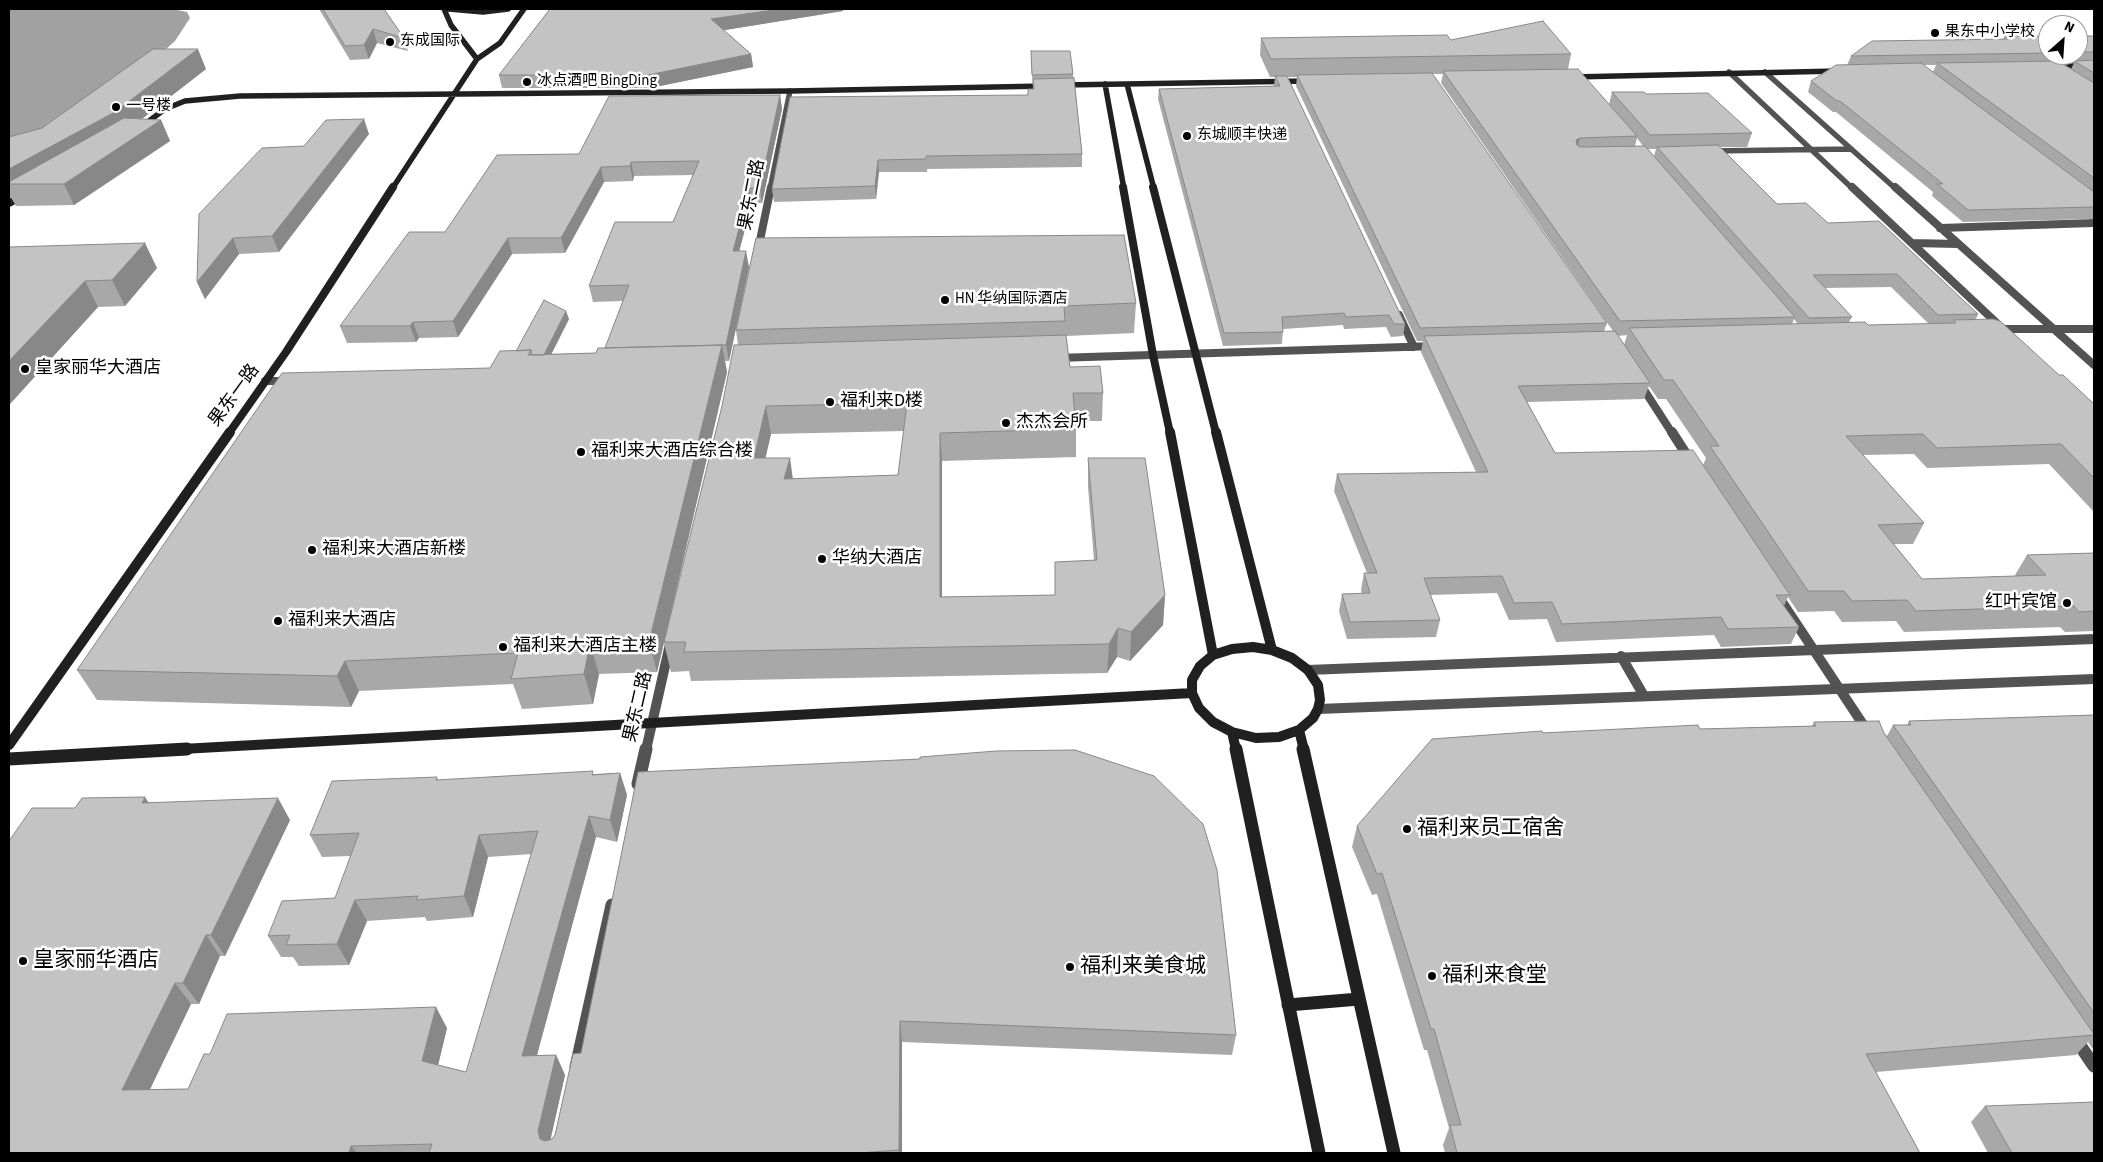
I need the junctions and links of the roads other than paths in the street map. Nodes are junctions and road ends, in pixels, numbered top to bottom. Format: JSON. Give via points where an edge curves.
{"nodes":[{"id":1,"x":444,"y":9,"type":"edge"},
{"id":2,"x":449,"y":9,"type":"edge"},
{"id":3,"x":508,"y":9,"type":"edge"},
{"id":4,"x":524,"y":9,"type":"edge"},
{"id":5,"x":477,"y":59,"type":"junction"},
{"id":6,"x":2052,"y":66,"type":"junction"},
{"id":7,"x":2094,"y":66,"type":"edge"},
{"id":8,"x":2043,"y":67,"type":"edge"},
{"id":9,"x":1841,"y":71,"type":"edge"},
{"id":10,"x":1729,"y":72,"type":"junction"},
{"id":11,"x":1765,"y":72,"type":"junction"},
{"id":12,"x":2061,"y":72,"type":"edge"},
{"id":13,"x":1568,"y":77,"type":"edge"},
{"id":14,"x":1578,"y":77,"type":"junction"},
{"id":15,"x":1318,"y":81,"type":"edge"},
{"id":16,"x":1289,"y":82,"type":"junction"},
{"id":17,"x":1105,"y":84,"type":"junction"},
{"id":18,"x":1127,"y":84,"type":"junction"},
{"id":19,"x":1584,"y":84,"type":"edge"},
{"id":20,"x":1293,"y":90,"type":"edge"},
{"id":21,"x":790,"y":91,"type":"junction"},
{"id":22,"x":453,"y":95,"type":"junction"},
{"id":23,"x":136,"y":131,"type":"edge"},
{"id":24,"x":1811,"y":149,"type":"junction"},
{"id":25,"x":1851,"y":149,"type":"junction"},
{"id":26,"x":1702,"y":152,"type":"edge"},
{"id":27,"x":34,"y":190,"type":"edge"},
{"id":28,"x":9,"y":203,"type":"edge"},
{"id":29,"x":2094,"y":223,"type":"edge"},
{"id":30,"x":1940,"y":228,"type":"junction"},
{"id":31,"x":1912,"y":243,"type":"junction"},
{"id":32,"x":1958,"y":244,"type":"junction"},
{"id":33,"x":755,"y":265,"type":"edge"},
{"id":34,"x":1397,"y":311,"type":"edge"},
{"id":35,"x":2003,"y":329,"type":"junction"},
{"id":36,"x":2094,"y":329,"type":"edge"},
{"id":37,"x":1984,"y":330,"type":"edge"},
{"id":38,"x":2055,"y":330,"type":"junction"},
{"id":39,"x":2010,"y":336,"type":"edge"},
{"id":40,"x":1444,"y":346,"type":"edge"},
{"id":41,"x":1414,"y":347,"type":"junction"},
{"id":42,"x":1196,"y":352,"type":"junction"},
{"id":43,"x":1153,"y":355,"type":"junction"},
{"id":44,"x":1043,"y":358,"type":"edge"},
{"id":45,"x":2094,"y":365,"type":"edge"},
{"id":46,"x":1634,"y":374,"type":"edge"},
{"id":47,"x":295,"y":380,"type":"edge"},
{"id":48,"x":265,"y":381,"type":"junction"},
{"id":49,"x":1694,"y":466,"type":"edge"},
{"id":50,"x":1774,"y":590,"type":"edge"},
{"id":51,"x":672,"y":637,"type":"edge"},
{"id":52,"x":2094,"y":639,"type":"edge"},
{"id":53,"x":1812,"y":648,"type":"junction"},
{"id":54,"x":1272,"y":650,"type":"junction"},
{"id":55,"x":1213,"y":655,"type":"junction"},
{"id":56,"x":1621,"y":656,"type":"junction"},
{"id":57,"x":1308,"y":670,"type":"junction"},
{"id":58,"x":2094,"y":679,"type":"edge"},
{"id":59,"x":1838,"y":688,"type":"junction"},
{"id":60,"x":1192,"y":693,"type":"junction"},
{"id":61,"x":1644,"y":696,"type":"junction"},
{"id":62,"x":1318,"y":710,"type":"junction"},
{"id":63,"x":652,"y":724,"type":"junction"},
{"id":64,"x":1299,"y":730,"type":"junction"},
{"id":65,"x":1232,"y":732,"type":"junction"},
{"id":66,"x":1872,"y":738,"type":"edge"},
{"id":67,"x":9,"y":745,"type":"edge"},
{"id":68,"x":9,"y":759,"type":"edge"},
{"id":69,"x":635,"y":798,"type":"edge"},
{"id":70,"x":614,"y":893,"type":"edge"},
{"id":71,"x":1360,"y":999,"type":"junction"},
{"id":72,"x":1288,"y":1005,"type":"junction"},
{"id":73,"x":2066,"y":1025,"type":"edge"},
{"id":74,"x":2094,"y":1066,"type":"edge"},
{"id":75,"x":574,"y":1076,"type":"edge"},
{"id":76,"x":1319,"y":1153,"type":"edge"},
{"id":77,"x":1394,"y":1153,"type":"edge"}],
"edges":[{"from":1,"to":5,"type":"street","via":[[451,25]]},
{"from":2,"to":3,"type":"street","via":[[474,12]]},
{"from":4,"to":5,"type":"street","via":[[500,43]]},
{"from":5,"to":22,"type":"street","name":"果东一路"},
{"from":6,"to":7,"type":"street"},
{"from":6,"to":8,"type":"street"},
{"from":6,"to":12,"type":"street"},
{"from":9,"to":11,"type":"street"},
{"from":10,"to":11,"type":"street"},
{"from":10,"to":14,"type":"street"},
{"from":10,"to":24,"type":"street"},
{"from":11,"to":25,"type":"street"},
{"from":13,"to":14,"type":"street"},
{"from":14,"to":19,"type":"street"},
{"from":15,"to":16,"type":"street"},
{"from":16,"to":18,"type":"street"},
{"from":16,"to":20,"type":"street"},
{"from":17,"to":18,"type":"street"},
{"from":17,"to":21,"type":"street"},
{"from":17,"to":43,"type":"street"},
{"from":18,"to":42,"type":"street"},
{"from":21,"to":22,"type":"street"},
{"from":21,"to":33,"type":"street","name":"果东二路"},
{"from":22,"to":23,"type":"street","via":[[240,96],[185,102],[165,109]]},
{"from":22,"to":48,"type":"street","name":"果东一路"},
{"from":24,"to":25,"type":"street"},
{"from":24,"to":26,"type":"street"},
{"from":24,"to":31,"type":"street"},
{"from":25,"to":30,"type":"street"},
{"from":27,"to":28,"type":"street"},
{"from":29,"to":30,"type":"street"},
{"from":30,"to":32,"type":"street"},
{"from":31,"to":32,"type":"street"},
{"from":31,"to":35,"type":"street"},
{"from":32,"to":38,"type":"street"},
{"from":34,"to":41,"type":"street"},
{"from":35,"to":37,"type":"street"},
{"from":35,"to":38,"type":"street"},
{"from":35,"to":39,"type":"street"},
{"from":36,"to":38,"type":"street"},
{"from":38,"to":45,"type":"street"},
{"from":40,"to":41,"type":"street"},
{"from":41,"to":42,"type":"street"},
{"from":42,"to":43,"type":"street"},
{"from":42,"to":54,"type":"street"},
{"from":43,"to":44,"type":"street"},
{"from":43,"to":55,"type":"street"},
{"from":46,"to":49,"type":"street"},
{"from":47,"to":48,"type":"street"},
{"from":48,"to":67,"type":"street","name":"果东一路"},
{"from":50,"to":53,"type":"street"},
{"from":51,"to":63,"type":"street","name":"果东二路"},
{"from":52,"to":53,"type":"street"},
{"from":53,"to":56,"type":"street"},
{"from":53,"to":59,"type":"street"},
{"from":54,"to":55,"type":"street","via":[[1253,647]]},
{"from":54,"to":57,"type":"street","via":[[1292,658]]},
{"from":55,"to":60,"type":"street","via":[[1200,666],[1192,680]]},
{"from":56,"to":57,"type":"street"},
{"from":56,"to":61,"type":"street"},
{"from":57,"to":62,"type":"street","via":[[1318,685]]},
{"from":58,"to":59,"type":"street"},
{"from":59,"to":61,"type":"street"},
{"from":59,"to":66,"type":"street"},
{"from":60,"to":63,"type":"street"},
{"from":60,"to":65,"type":"street","via":[[1199,708],[1213,722]]},
{"from":61,"to":62,"type":"street"},
{"from":62,"to":64,"type":"street"},
{"from":63,"to":68,"type":"street"},
{"from":63,"to":69,"type":"street","name":"果东二路"},
{"from":64,"to":65,"type":"street","via":[[1279,737],[1256,738]]},
{"from":64,"to":71,"type":"street"},
{"from":65,"to":72,"type":"street"},
{"from":70,"to":75,"type":"street"},
{"from":71,"to":72,"type":"street"},
{"from":71,"to":77,"type":"street"},
{"from":72,"to":76,"type":"street"},
{"from":73,"to":74,"type":"street"}]}
